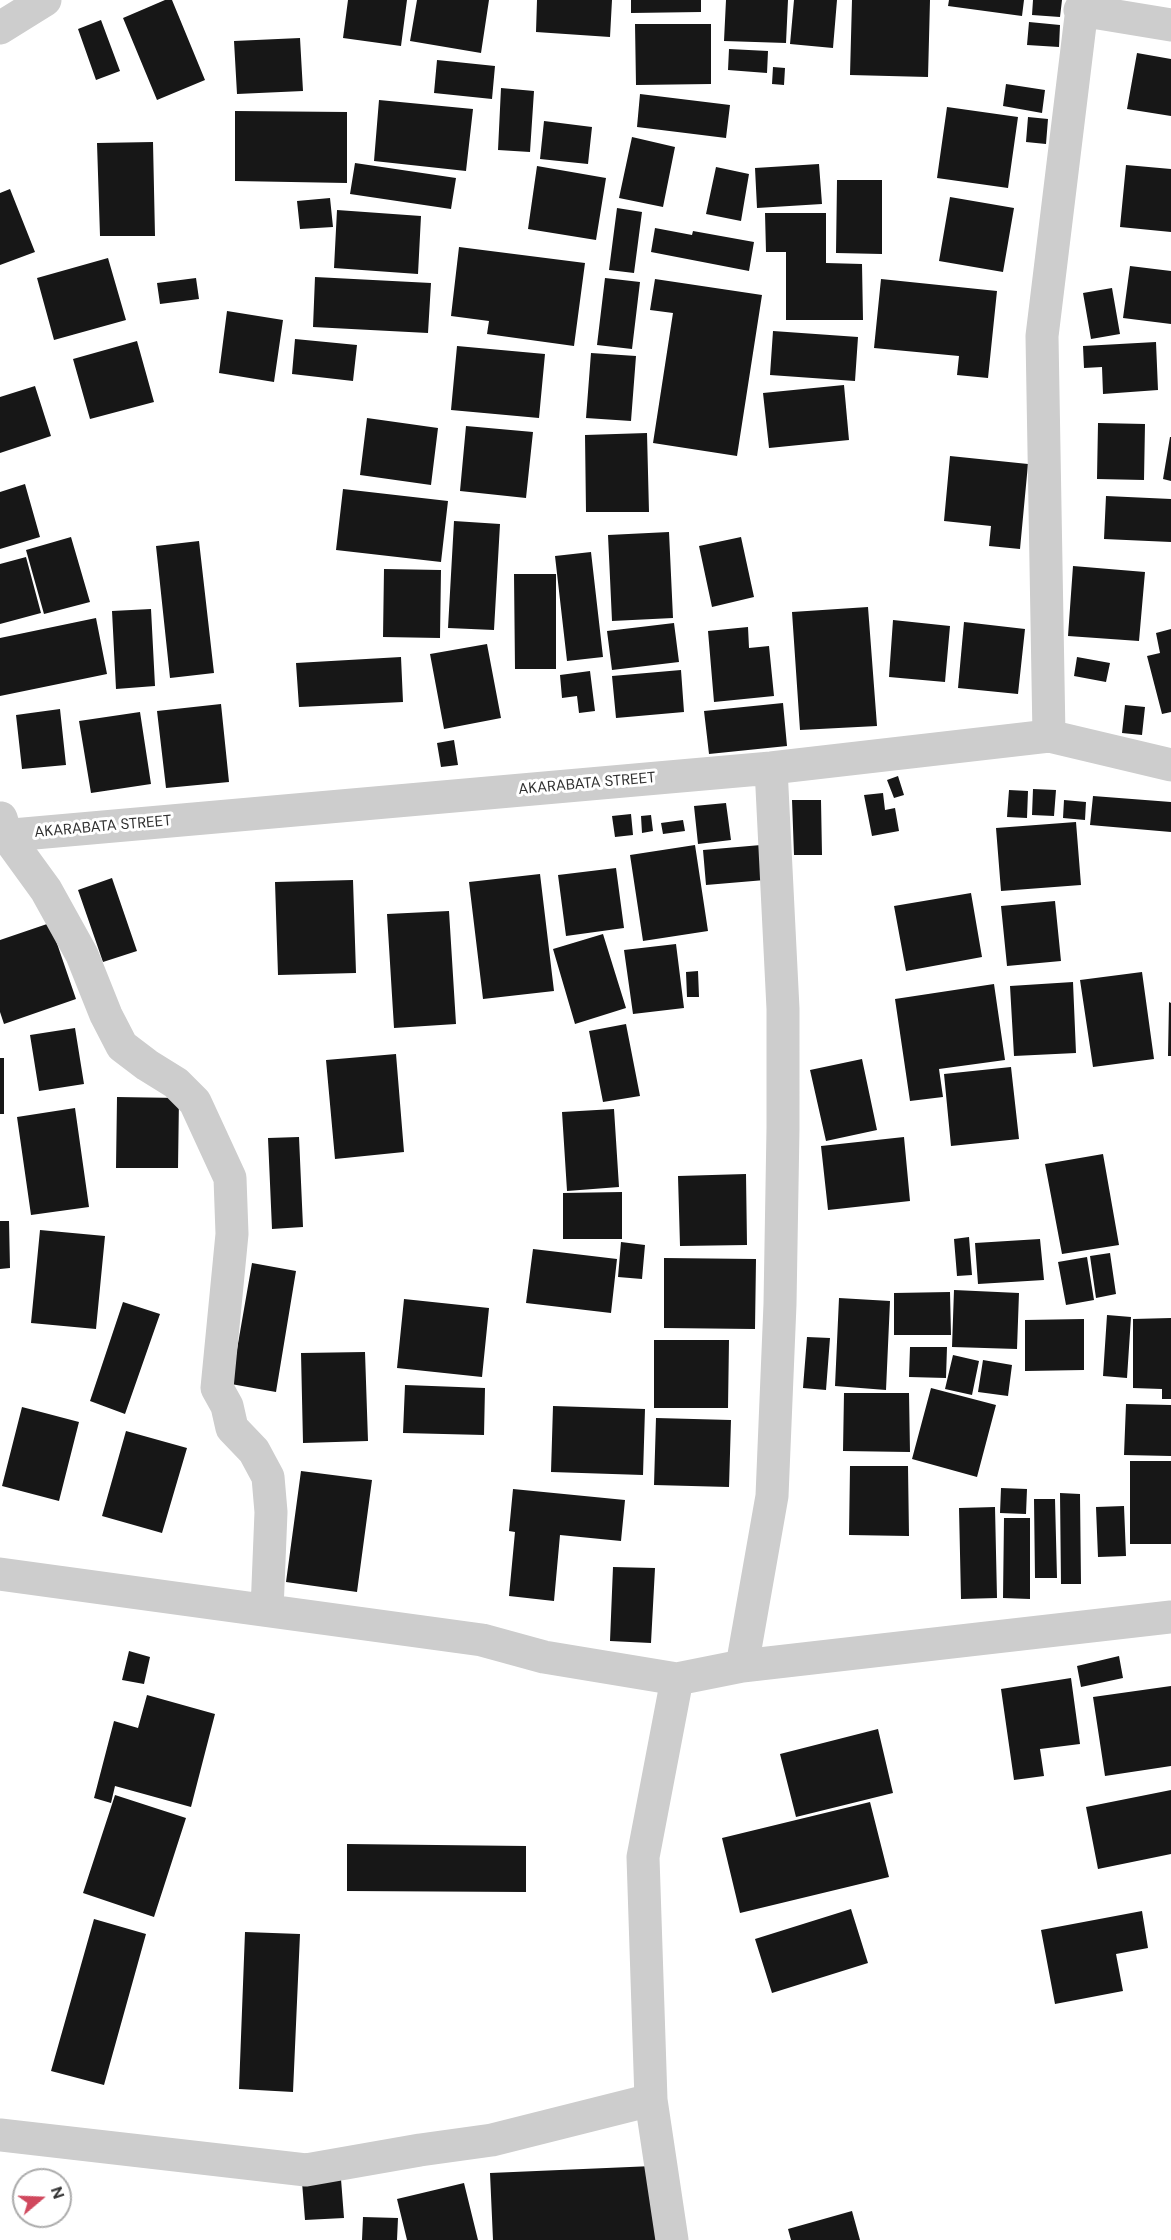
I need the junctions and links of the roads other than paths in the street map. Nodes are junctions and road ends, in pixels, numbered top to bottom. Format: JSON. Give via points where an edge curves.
{"nodes":[{"id":1,"x":45,"y":0,"type":"edge"},
{"id":2,"x":1082,"y":5,"type":"edge"},
{"id":3,"x":1171,"y":25,"type":"edge"},
{"id":4,"x":0,"y":28,"type":"edge"},
{"id":5,"x":1049,"y":736,"type":"junction"},
{"id":6,"x":1171,"y":765,"type":"edge"},
{"id":7,"x":771,"y":768,"type":"junction"},
{"id":8,"x":2,"y":829,"type":"edge"},
{"id":9,"x":0,"y":1574,"type":"edge"},
{"id":10,"x":267,"y":1610,"type":"junction"},
{"id":11,"x":1171,"y":1617,"type":"edge"},
{"id":12,"x":742,"y":1666,"type":"junction"},
{"id":13,"x":677,"y":1679,"type":"junction"},
{"id":14,"x":651,"y":2100,"type":"junction"},
{"id":15,"x":0,"y":2136,"type":"edge"},
{"id":16,"x":672,"y":2240,"type":"edge"}],
"edges":[{"from":1,"to":4,"type":"street"},
{"from":2,"to":3,"type":"street"},
{"from":2,"to":5,"type":"street","via":[[1042,336]]},
{"from":5,"to":6,"type":"street","name":"AKARABATA STREET"},
{"from":5,"to":7,"type":"street","name":"AKARABATA STREET"},
{"from":7,"to":8,"type":"street","name":"AKARABATA STREET"},
{"from":7,"to":12,"type":"street","via":[[783,1009],[780,1304],[772,1496]]},
{"from":8,"to":10,"type":"street","via":[[67,927],[122,1046],[176,1083],[195,1102],[230,1178],[232,1234],[217,1388],[227,1406],[232,1428],[254,1451],[268,1477],[271,1512]]},
{"from":9,"to":10,"type":"street"},
{"from":10,"to":13,"type":"street","via":[[482,1640],[544,1657]]},
{"from":11,"to":12,"type":"street"},
{"from":12,"to":13,"type":"street"},
{"from":13,"to":14,"type":"street","via":[[643,1857]]},
{"from":14,"to":15,"type":"street","via":[[492,2140],[306,2170]]},
{"from":14,"to":16,"type":"street"}]}
